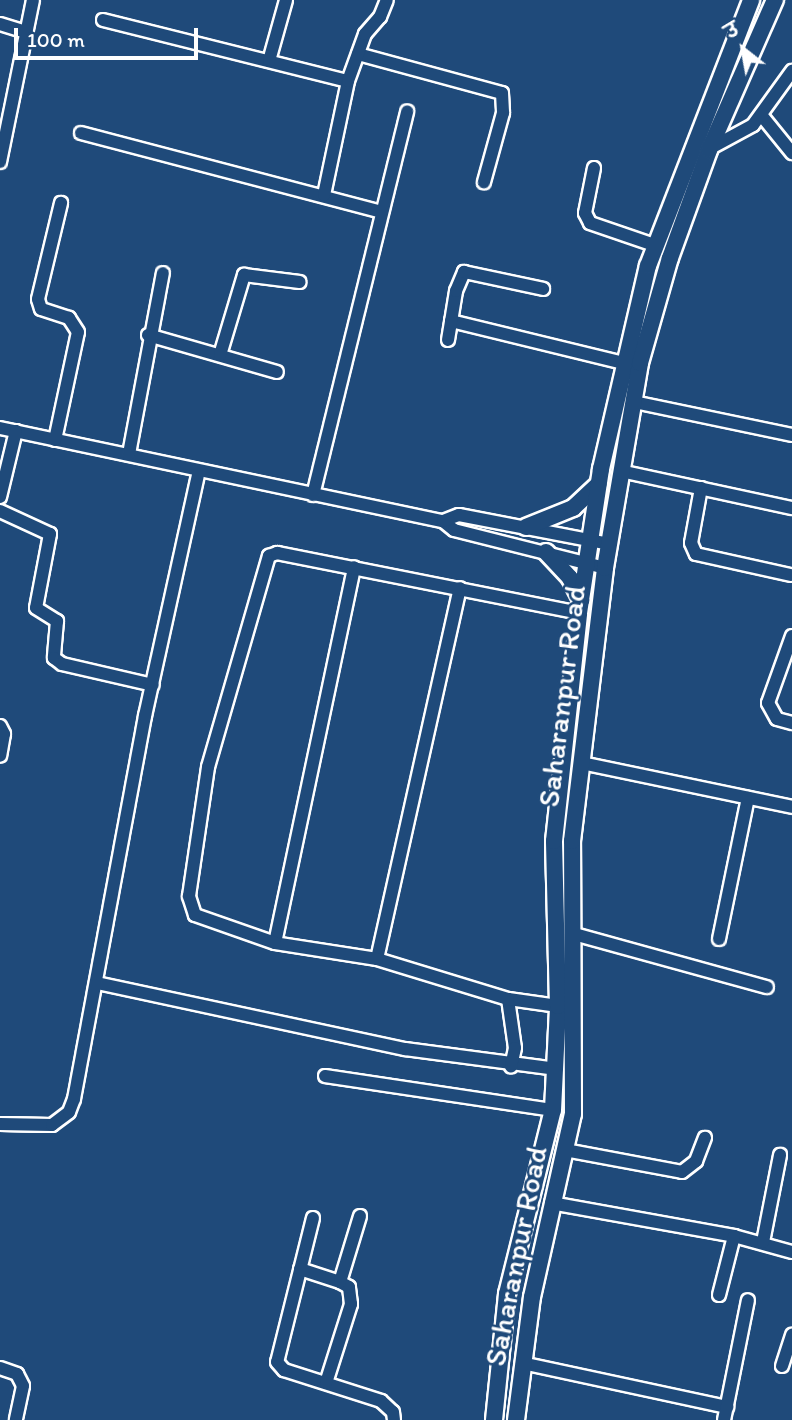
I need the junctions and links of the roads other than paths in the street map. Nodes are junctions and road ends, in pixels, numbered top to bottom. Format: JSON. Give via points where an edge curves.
{"nodes":[{"id":1,"x":33,"y":0,"type":"edge"},
{"id":2,"x":286,"y":0,"type":"edge"},
{"id":3,"x":387,"y":0,"type":"edge"},
{"id":4,"x":751,"y":0,"type":"edge"},
{"id":5,"x":775,"y":0,"type":"edge"},
{"id":6,"x":103,"y":20,"type":"dead end"},
{"id":7,"x":0,"y":24,"type":"edge"},
{"id":8,"x":27,"y":32,"type":"junction"},
{"id":9,"x":358,"y":54,"type":"junction"},
{"id":10,"x":269,"y":61,"type":"junction"},
{"id":11,"x":792,"y":71,"type":"edge"},
{"id":12,"x":348,"y":81,"type":"junction"},
{"id":13,"x":407,"y":111,"type":"dead end"},
{"id":14,"x":762,"y":116,"type":"junction"},
{"id":15,"x":81,"y":133,"type":"dead end"},
{"id":16,"x":709,"y":150,"type":"junction"},
{"id":17,"x":792,"y":153,"type":"edge"},
{"id":18,"x":690,"y":155,"type":"junction"},
{"id":19,"x":0,"y":162,"type":"edge"},
{"id":20,"x":594,"y":168,"type":"dead end"},
{"id":21,"x":484,"y":182,"type":"dead end"},
{"id":22,"x":324,"y":195,"type":"junction"},
{"id":23,"x":61,"y":203,"type":"dead end"},
{"id":24,"x":382,"y":212,"type":"junction"},
{"id":25,"x":657,"y":246,"type":"junction"},
{"id":26,"x":163,"y":273,"type":"dead end"},
{"id":27,"x":300,"y":282,"type":"dead end"},
{"id":28,"x":543,"y":289,"type":"dead end"},
{"id":29,"x":451,"y":321,"type":"junction"},
{"id":30,"x":148,"y":335,"type":"junction"},
{"id":31,"x":448,"y":340,"type":"dead end"},
{"id":32,"x":220,"y":355,"type":"junction"},
{"id":33,"x":623,"y":363,"type":"junction"},
{"id":34,"x":277,"y":372,"type":"dead end"},
{"id":35,"x":634,"y":402,"type":"junction"},
{"id":36,"x":0,"y":428,"type":"edge"},
{"id":37,"x":16,"y":431,"type":"junction"},
{"id":38,"x":792,"y":435,"type":"edge"},
{"id":39,"x":55,"y":440,"type":"junction"},
{"id":40,"x":129,"y":454,"type":"junction"},
{"id":41,"x":199,"y":471,"type":"junction"},
{"id":42,"x":625,"y":472,"type":"junction"},
{"id":43,"x":599,"y":484,"type":"junction"},
{"id":44,"x":701,"y":488,"type":"junction"},
{"id":45,"x":313,"y":495,"type":"junction"},
{"id":46,"x":0,"y":497,"type":"edge"},
{"id":47,"x":792,"y":508,"type":"edge"},
{"id":48,"x":0,"y":511,"type":"edge"},
{"id":49,"x":443,"y":521,"type":"junction"},
{"id":50,"x":526,"y":527,"type":"junction"},
{"id":51,"x":591,"y":539,"type":"junction"},
{"id":52,"x":610,"y":544,"type":"junction"},
{"id":53,"x":545,"y":552,"type":"junction"},
{"id":54,"x":588,"y":562,"type":"junction"},
{"id":55,"x":354,"y":568,"type":"junction"},
{"id":56,"x":605,"y":568,"type":"junction"},
{"id":57,"x":791,"y":575,"type":"edge"},
{"id":58,"x":460,"y":588,"type":"junction"},
{"id":59,"x":580,"y":606,"type":"junction"},
{"id":60,"x":792,"y":636,"type":"edge"},
{"id":61,"x":153,"y":685,"type":"junction"},
{"id":62,"x":792,"y":723,"type":"edge"},
{"id":63,"x":0,"y":726,"type":"edge"},
{"id":64,"x":0,"y":756,"type":"edge"},
{"id":65,"x":582,"y":763,"type":"junction"},
{"id":66,"x":748,"y":798,"type":"junction"},
{"id":67,"x":792,"y":806,"type":"edge"},
{"id":68,"x":554,"y":841,"type":"junction"},
{"id":69,"x":572,"y":841,"type":"junction"},
{"id":70,"x":574,"y":934,"type":"junction"},
{"id":71,"x":719,"y":939,"type":"dead end"},
{"id":72,"x":275,"y":943,"type":"junction"},
{"id":73,"x":377,"y":959,"type":"junction"},
{"id":74,"x":97,"y":983,"type":"junction"},
{"id":75,"x":767,"y":987,"type":"dead end"},
{"id":76,"x":508,"y":999,"type":"junction"},
{"id":77,"x":558,"y":1006,"type":"junction"},
{"id":78,"x":511,"y":1067,"type":"junction"},
{"id":79,"x":557,"y":1069,"type":"junction"},
{"id":80,"x":325,"y":1076,"type":"dead end"},
{"id":81,"x":553,"y":1111,"type":"junction"},
{"id":82,"x":0,"y":1124,"type":"edge"},
{"id":83,"x":705,"y":1138,"type":"dead end"},
{"id":84,"x":565,"y":1150,"type":"junction"},
{"id":85,"x":780,"y":1155,"type":"dead end"},
{"id":86,"x":551,"y":1203,"type":"junction"},
{"id":87,"x":360,"y":1216,"type":"dead end"},
{"id":88,"x":313,"y":1218,"type":"dead end"},
{"id":89,"x":734,"y":1236,"type":"junction"},
{"id":90,"x":763,"y":1242,"type":"junction"},
{"id":91,"x":792,"y":1252,"type":"edge"},
{"id":92,"x":300,"y":1269,"type":"junction"},
{"id":93,"x":340,"y":1282,"type":"junction"},
{"id":94,"x":719,"y":1295,"type":"dead end"},
{"id":95,"x":748,"y":1300,"type":"dead end"},
{"id":96,"x":792,"y":1335,"type":"edge"},
{"id":97,"x":523,"y":1363,"type":"junction"},
{"id":98,"x":782,"y":1366,"type":"dead end"},
{"id":99,"x":0,"y":1368,"type":"edge"},
{"id":100,"x":326,"y":1383,"type":"junction"},
{"id":101,"x":725,"y":1414,"type":"edge"},
{"id":102,"x":16,"y":1420,"type":"edge"},
{"id":103,"x":394,"y":1420,"type":"edge"},
{"id":104,"x":494,"y":1420,"type":"edge"},
{"id":105,"x":516,"y":1420,"type":"edge"}],
"edges":[{"from":1,"to":8,"type":"street"},
{"from":2,"to":10,"type":"street"},
{"from":3,"to":9,"type":"street"},
{"from":4,"to":18,"type":"main road","name":"Saharanpur Road"},
{"from":5,"to":16,"type":"main road","name":"Saharanpur Road"},
{"from":6,"to":10,"type":"street"},
{"from":7,"to":8,"type":"street"},
{"from":8,"to":19,"type":"street"},
{"from":9,"to":12,"type":"street"},
{"from":9,"to":21,"type":"street","via":[[502,93],[503,113]]},
{"from":10,"to":12,"type":"street"},
{"from":11,"to":14,"type":"street"},
{"from":12,"to":22,"type":"street"},
{"from":13,"to":24,"type":"street"},
{"from":14,"to":16,"type":"street"},
{"from":14,"to":17,"type":"street"},
{"from":15,"to":22,"type":"street"},
{"from":16,"to":18,"type":"street"},
{"from":16,"to":35,"type":"main road","name":"Saharanpur Road","via":[[670,258]]},
{"from":18,"to":25,"type":"main road","name":"Saharanpur Road"},
{"from":20,"to":25,"type":"street","via":[[585,214],[590,223]]},
{"from":22,"to":24,"type":"street"},
{"from":23,"to":39,"type":"street","via":[[38,299],[41,309],[69,318],[78,332]]},
{"from":24,"to":45,"type":"street"},
{"from":25,"to":33,"type":"main road","name":"Saharanpur Road"},
{"from":26,"to":30,"type":"street"},
{"from":27,"to":32,"type":"street","via":[[244,275]]},
{"from":28,"to":29,"type":"street","via":[[464,272]]},
{"from":29,"to":31,"type":"street"},
{"from":29,"to":33,"type":"street"},
{"from":30,"to":32,"type":"street"},
{"from":30,"to":40,"type":"street"},
{"from":32,"to":34,"type":"street"},
{"from":33,"to":43,"type":"main road","name":"Saharanpur Road"},
{"from":35,"to":38,"type":"street"},
{"from":35,"to":42,"type":"main road","name":"Saharanpur Road"},
{"from":36,"to":37,"type":"street"},
{"from":37,"to":39,"type":"street"},
{"from":37,"to":46,"type":"street"},
{"from":39,"to":40,"type":"street"},
{"from":40,"to":41,"type":"street"},
{"from":41,"to":45,"type":"street"},
{"from":41,"to":61,"type":"street"},
{"from":42,"to":44,"type":"street"},
{"from":42,"to":52,"type":"main road","name":"Saharanpur Road"},
{"from":43,"to":50,"type":"main road","via":[[573,508]]},
{"from":43,"to":51,"type":"main road","name":"Saharanpur Road"},
{"from":44,"to":47,"type":"street"},
{"from":44,"to":57,"type":"street","via":[[691,542],[696,554]]},
{"from":45,"to":49,"type":"street"},
{"from":48,"to":61,"type":"street","via":[[50,534],[36,608],[57,621],[54,658],[62,664]]},
{"from":49,"to":50,"type":"street","via":[[459,514]]},
{"from":49,"to":53,"type":"street","via":[[454,530]]},
{"from":50,"to":51,"type":"street"},
{"from":51,"to":52,"type":"street"},
{"from":51,"to":54,"type":"main road","name":"Saharanpur Road"},
{"from":52,"to":56,"type":"main road","name":"Saharanpur Road"},
{"from":53,"to":54,"type":"street"},
{"from":53,"to":59,"type":"main road","via":[[570,578]]},
{"from":54,"to":56,"type":"street"},
{"from":54,"to":59,"type":"main road","name":"Saharanpur Road"},
{"from":55,"to":58,"type":"street"},
{"from":55,"to":72,"type":"street"},
{"from":55,"to":72,"type":"street","via":[[277,553],[269,556],[208,767],[191,911]]},
{"from":56,"to":65,"type":"main road","name":"Saharanpur Road"},
{"from":58,"to":59,"type":"street"},
{"from":58,"to":73,"type":"street"},
{"from":59,"to":68,"type":"main road","name":"Saharanpur Road"},
{"from":60,"to":62,"type":"street","via":[[768,703],[777,719]]},
{"from":61,"to":74,"type":"street"},
{"from":63,"to":64,"type":"street","via":[[4,734]]},
{"from":65,"to":66,"type":"street"},
{"from":65,"to":69,"type":"main road","name":"Saharanpur Road"},
{"from":66,"to":67,"type":"street"},
{"from":66,"to":71,"type":"street"},
{"from":68,"to":69,"type":"main road"},
{"from":68,"to":77,"type":"main road","name":"Saharanpur Road"},
{"from":69,"to":70,"type":"main road","name":"Saharanpur Road"},
{"from":70,"to":75,"type":"street"},
{"from":70,"to":84,"type":"main road","name":"Saharanpur Road","via":[[576,1070]]},
{"from":72,"to":73,"type":"street"},
{"from":73,"to":76,"type":"street"},
{"from":74,"to":78,"type":"street","via":[[306,1030]]},
{"from":74,"to":82,"type":"street","via":[[69,1112],[42,1126]]},
{"from":76,"to":77,"type":"street"},
{"from":76,"to":78,"type":"street","via":[[515,1048]]},
{"from":77,"to":79,"type":"main road","name":"Saharanpur Road"},
{"from":78,"to":79,"type":"street"},
{"from":79,"to":81,"type":"main road","name":"Saharanpur Road"},
{"from":80,"to":81,"type":"street"},
{"from":81,"to":104,"type":"main road","name":"Saharanpur Road","via":[[507,1294]]},
{"from":83,"to":84,"type":"street","via":[[696,1161],[682,1171]]},
{"from":84,"to":86,"type":"main road","name":"Saharanpur Road"},
{"from":85,"to":90,"type":"street"},
{"from":86,"to":89,"type":"street"},
{"from":86,"to":97,"type":"main road","name":"Saharanpur Road"},
{"from":87,"to":93,"type":"street"},
{"from":88,"to":92,"type":"street"},
{"from":89,"to":90,"type":"street"},
{"from":89,"to":94,"type":"street"},
{"from":90,"to":91,"type":"street"},
{"from":92,"to":93,"type":"street"},
{"from":92,"to":100,"type":"street","via":[[276,1362],[284,1370]]},
{"from":93,"to":100,"type":"street","via":[[349,1287],[352,1298]]},
{"from":95,"to":101,"type":"street"},
{"from":96,"to":98,"type":"street"},
{"from":97,"to":101,"type":"street"},
{"from":97,"to":105,"type":"main road","name":"Saharanpur Road"},
{"from":99,"to":102,"type":"street","via":[[17,1374],[23,1386]]},
{"from":100,"to":103,"type":"street","via":[[386,1403]]}]}
